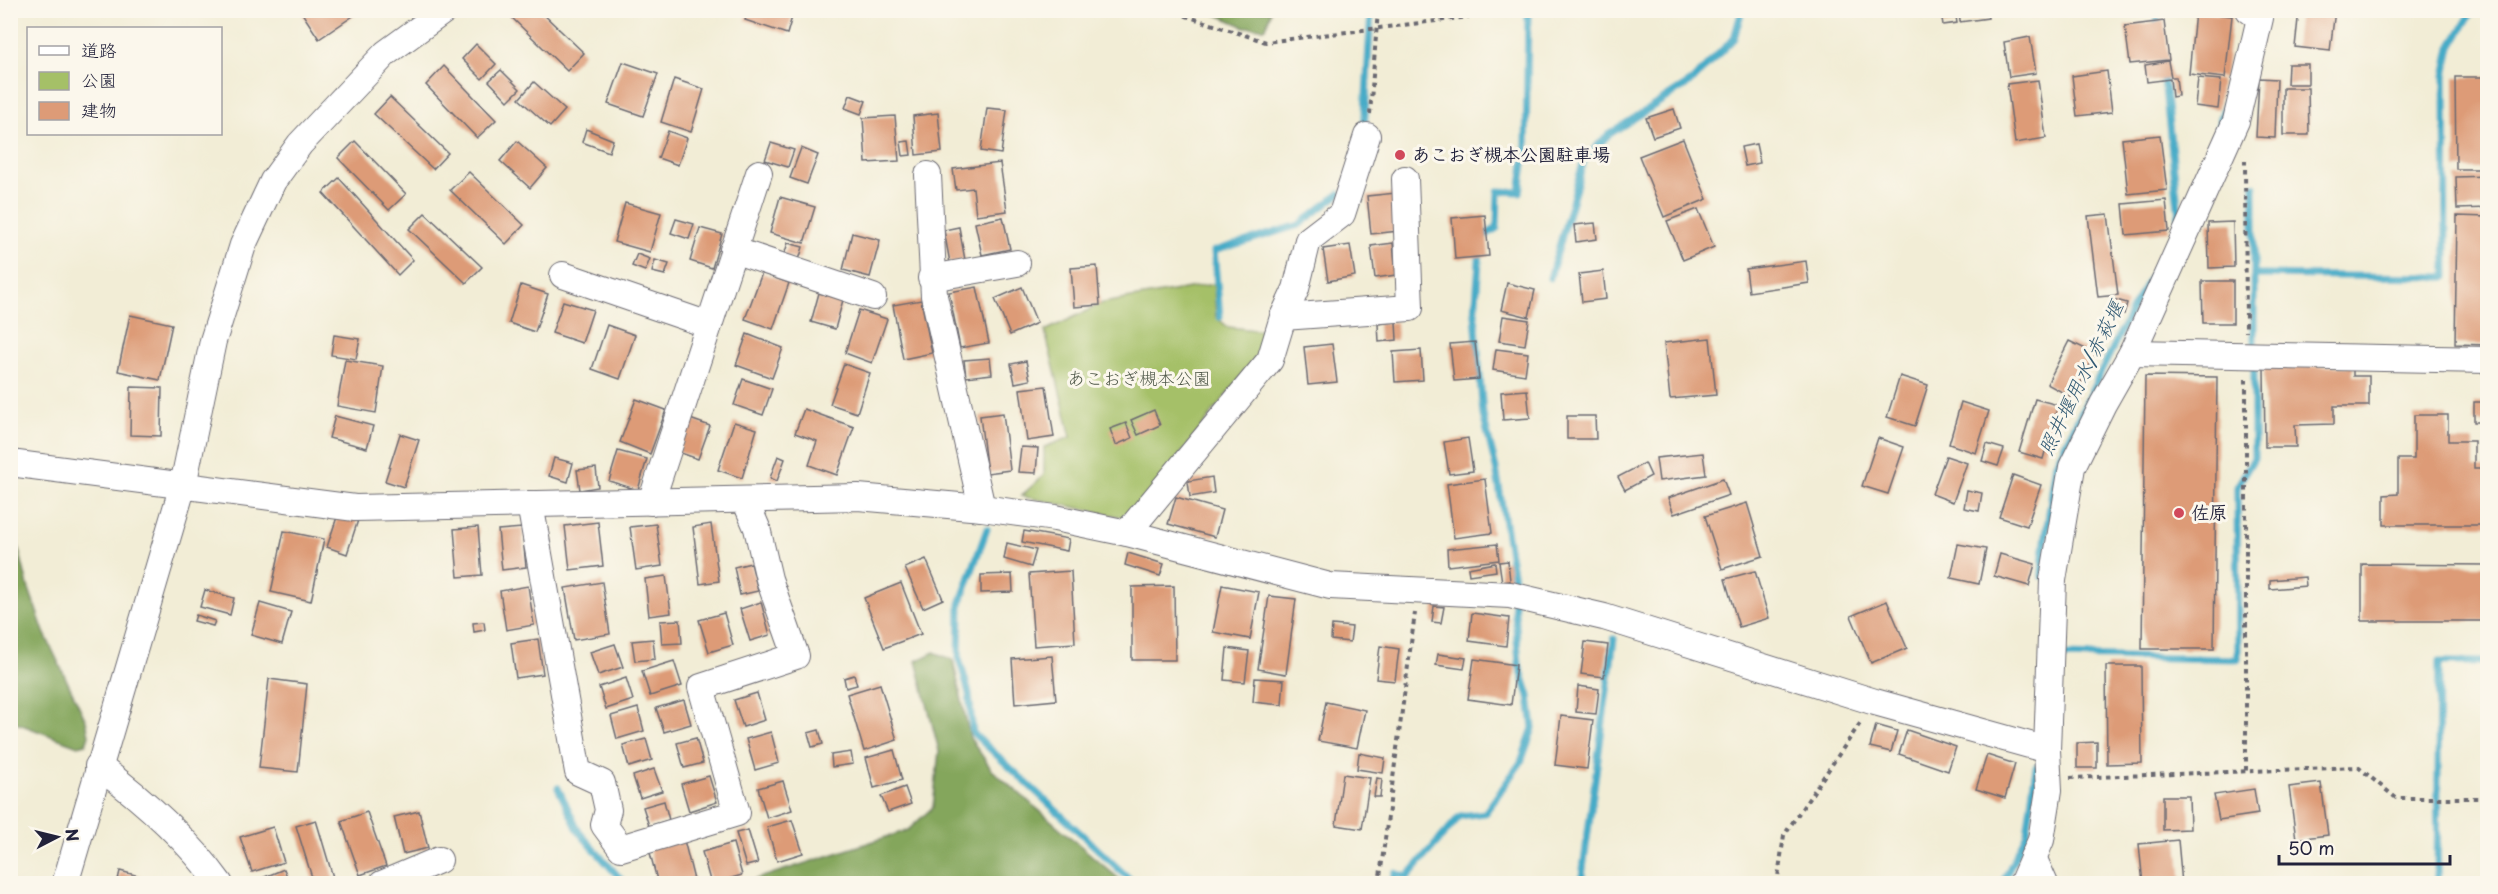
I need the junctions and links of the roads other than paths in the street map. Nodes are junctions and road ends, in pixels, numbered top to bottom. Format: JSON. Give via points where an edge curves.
{"nodes":[{"id":1,"x":445,"y":10,"type":"edge"},
{"id":2,"x":2249,"y":10,"type":"edge"},
{"id":3,"x":1368,"y":136,"type":"road end"},
{"id":4,"x":759,"y":173,"type":"dead end"},
{"id":5,"x":928,"y":175,"type":"dead end"},
{"id":6,"x":1405,"y":179,"type":"dead end"},
{"id":7,"x":733,"y":250,"type":"junction"},
{"id":8,"x":1017,"y":263,"type":"dead end"},
{"id":9,"x":563,"y":275,"type":"dead end"},
{"id":10,"x":932,"y":278,"type":"junction"},
{"id":11,"x":873,"y":297,"type":"dead end"},
{"id":12,"x":1283,"y":317,"type":"junction"},
{"id":13,"x":709,"y":325,"type":"junction"},
{"id":14,"x":2132,"y":353,"type":"junction"},
{"id":15,"x":2487,"y":360,"type":"edge"},
{"id":16,"x":10,"y":463,"type":"edge"},
{"id":17,"x":183,"y":485,"type":"junction"},
{"id":18,"x":745,"y":500,"type":"junction"},
{"id":19,"x":651,"y":502,"type":"junction"},
{"id":20,"x":530,"y":504,"type":"junction"},
{"id":21,"x":982,"y":508,"type":"junction"},
{"id":22,"x":1127,"y":534,"type":"junction"},
{"id":23,"x":2047,"y":750,"type":"junction"},
{"id":24,"x":98,"y":766,"type":"junction"},
{"id":25,"x":2033,"y":857,"type":"junction"},
{"id":26,"x":439,"y":860,"type":"dead end"},
{"id":27,"x":65,"y":884,"type":"edge"},
{"id":28,"x":220,"y":884,"type":"edge"},
{"id":29,"x":382,"y":884,"type":"edge"},
{"id":30,"x":2022,"y":884,"type":"edge"},
{"id":31,"x":2045,"y":884,"type":"edge"}],
"edges":[{"from":1,"to":17,"type":"street","via":[[386,53],[300,144],[273,181],[243,245],[213,341]]},
{"from":2,"to":14,"type":"street","via":[[2260,18],[2236,121]]},
{"from":3,"to":12,"type":"street","via":[[1342,214],[1308,240],[1296,289]]},
{"from":4,"to":7,"type":"street"},
{"from":5,"to":10,"type":"street"},
{"from":6,"to":12,"type":"street","via":[[1410,308]]},
{"from":7,"to":11,"type":"street"},
{"from":7,"to":13,"type":"street"},
{"from":8,"to":10,"type":"street"},
{"from":9,"to":13,"type":"street"},
{"from":10,"to":21,"type":"street"},
{"from":12,"to":22,"type":"street","via":[[1270,360]]},
{"from":13,"to":19,"type":"street"},
{"from":14,"to":15,"type":"street"},
{"from":14,"to":23,"type":"street","via":[[2072,467],[2053,580]]},
{"from":16,"to":17,"type":"street"},
{"from":17,"to":20,"type":"street","via":[[355,507]]},
{"from":17,"to":24,"type":"street"},
{"from":18,"to":19,"type":"street"},
{"from":18,"to":20,"type":"street","via":[[796,656],[701,687],[737,813],[621,848],[604,825],[608,810],[602,783],[578,772]]},
{"from":18,"to":21,"type":"street","via":[[858,497]]},
{"from":19,"to":20,"type":"street"},
{"from":21,"to":22,"type":"street","via":[[1055,518]]},
{"from":22,"to":23,"type":"street","via":[[1330,586],[1510,595],[1604,617],[1875,702]]},
{"from":23,"to":25,"type":"street","via":[[2049,790],[2041,840]]},
{"from":24,"to":27,"type":"street"},
{"from":24,"to":28,"type":"street","via":[[145,802],[198,854]]},
{"from":25,"to":30,"type":"street"},
{"from":25,"to":31,"type":"street"},
{"from":26,"to":29,"type":"street"}]}
